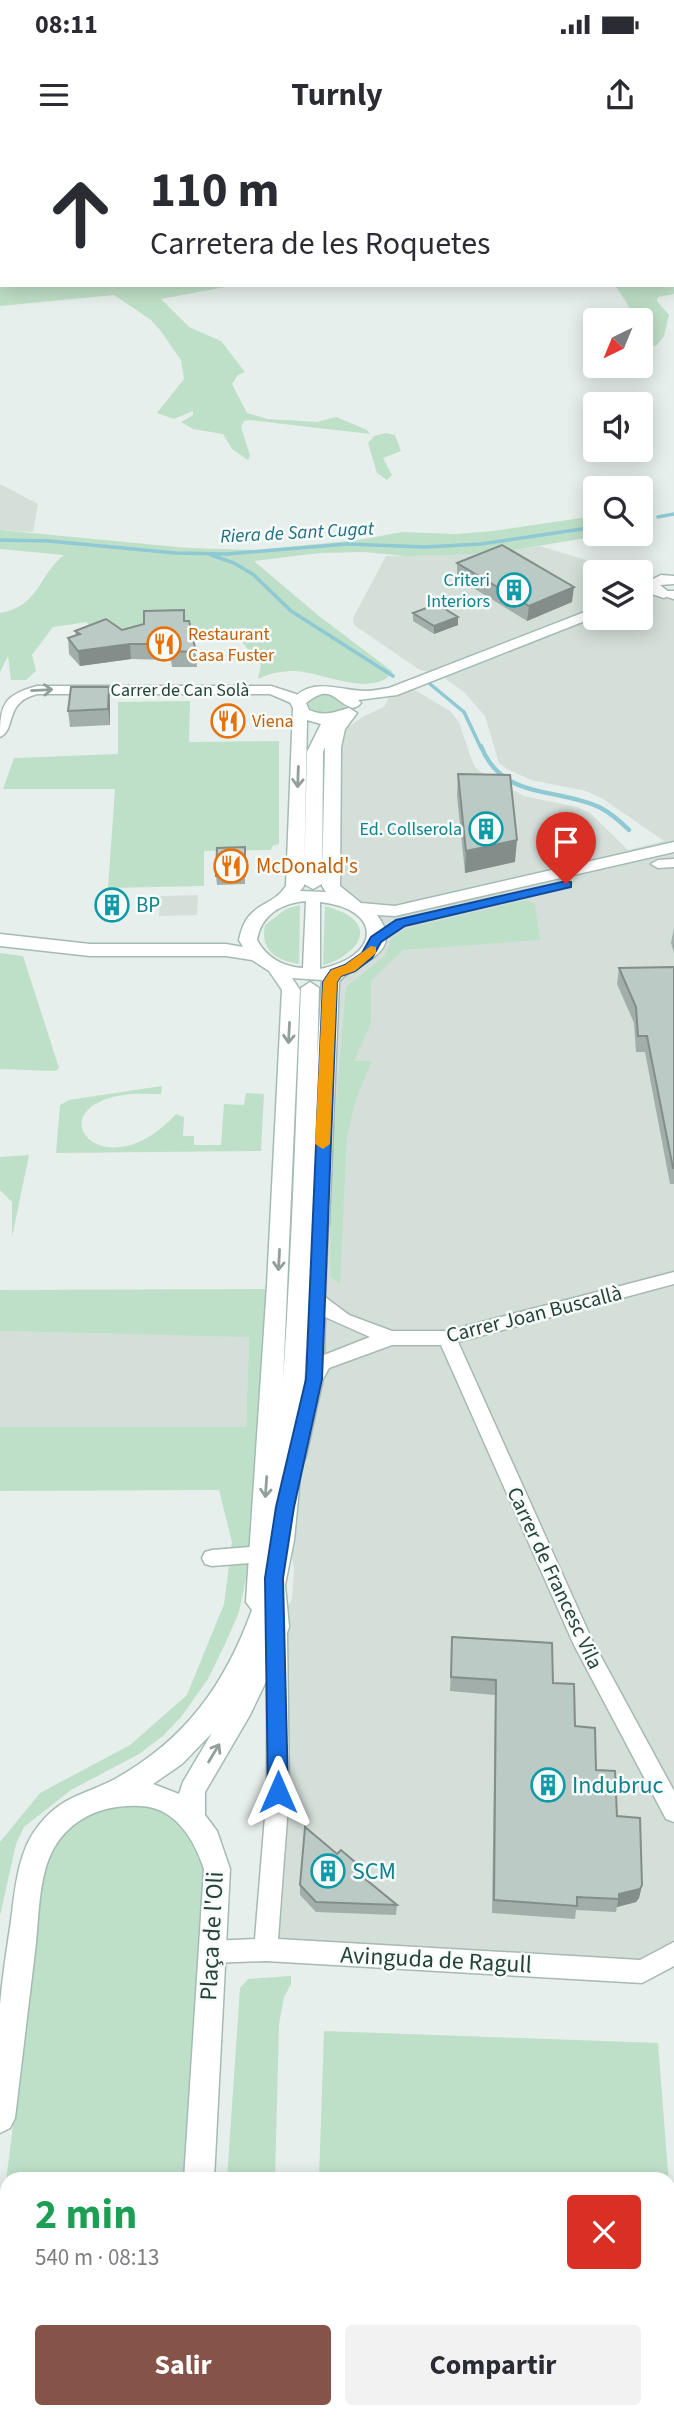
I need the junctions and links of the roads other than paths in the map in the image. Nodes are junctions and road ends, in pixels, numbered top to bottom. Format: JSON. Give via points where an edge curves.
{"nodes":[{"id":1,"x":653,"y":584,"type":"edge"},
{"id":2,"x":671,"y":587,"type":"edge"},
{"id":3,"x":653,"y":588,"type":"edge"},
{"id":4,"x":653,"y":593,"type":"edge"},
{"id":5,"x":583,"y":617,"type":"edge"},
{"id":6,"x":396,"y":691,"type":"junction"},
{"id":7,"x":346,"y":694,"type":"junction"},
{"id":8,"x":301,"y":709,"type":"junction"},
{"id":9,"x":342,"y":716,"type":"junction"},
{"id":10,"x":0,"y":733,"type":"edge"},
{"id":11,"x":316,"y":752,"type":"junction"},
{"id":12,"x":674,"y":850,"type":"edge"},
{"id":13,"x":664,"y":860,"type":"edge"},
{"id":14,"x":313,"y":884,"type":"dead end"},
{"id":15,"x":286,"y":900,"type":"junction"},
{"id":16,"x":341,"y":900,"type":"junction"},
{"id":17,"x":313,"y":904,"type":"dead end"},
{"id":18,"x":360,"y":908,"type":"junction"},
{"id":19,"x":250,"y":928,"type":"junction"},
{"id":20,"x":0,"y":929,"type":"edge"},
{"id":21,"x":0,"y":940,"type":"edge"},
{"id":22,"x":376,"y":940,"type":"junction"},
{"id":23,"x":256,"y":955,"type":"junction"},
{"id":24,"x":311,"y":967,"type":"dead end"},
{"id":25,"x":277,"y":969,"type":"junction"},
{"id":26,"x":336,"y":973,"type":"junction"},
{"id":27,"x":310,"y":988,"type":"dead end"},
{"id":28,"x":319,"y":1224,"type":"joint"},
{"id":29,"x":674,"y":1278,"type":"edge"},
{"id":30,"x":318,"y":1300,"type":"junction"},
{"id":31,"x":350,"y":1324,"type":"junction"},
{"id":32,"x":392,"y":1338,"type":"junction"},
{"id":33,"x":447,"y":1338,"type":"junction"},
{"id":34,"x":352,"y":1352,"type":"junction"},
{"id":35,"x":314,"y":1379,"type":"junction"},
{"id":36,"x":285,"y":1507,"type":"junction"},
{"id":37,"x":261,"y":1554,"type":"junction"},
{"id":38,"x":212,"y":1558,"type":"dead end"},
{"id":39,"x":274,"y":1578,"type":"junction"},
{"id":40,"x":277,"y":1627,"type":"junction"},
{"id":41,"x":248,"y":1645,"type":"junction"},
{"id":42,"x":110,"y":1795,"type":"junction"},
{"id":43,"x":674,"y":1812,"type":"edge"},
{"id":44,"x":192,"y":1815,"type":"junction"},
{"id":45,"x":674,"y":1938,"type":"edge"},
{"id":46,"x":266,"y":1950,"type":"junction"},
{"id":47,"x":211,"y":1952,"type":"junction"},
{"id":48,"x":666,"y":1957,"type":"edge"},
{"id":49,"x":0,"y":2118,"type":"edge"},
{"id":50,"x":199,"y":2172,"type":"edge"}],
"edges":[{"from":1,"to":2,"type":"main road"},
{"from":2,"to":3,"type":"main road"},
{"from":2,"to":4,"type":"main road"},
{"from":5,"to":6,"type":"main road"},
{"from":6,"to":7,"type":"main road"},
{"from":6,"to":9,"type":"main road"},
{"from":7,"to":8,"type":"main road","via":[[317,691],[305,695]]},
{"from":7,"to":9,"type":"main road","via":[[353,703]]},
{"from":8,"to":9,"type":"main road","via":[[316,719]]},
{"from":10,"to":8,"type":"street","name":"Carrer de Can Solà","one_way":true,"via":[[10,702],[37,690],[271,690],[292,697]]},
{"from":8,"to":11,"type":"main road"},
{"from":8,"to":15,"type":"main road","one_way":true,"via":[[295,886]]},
{"from":9,"to":11,"type":"main road","via":[[320,738]]},
{"from":9,"to":16,"type":"main road","via":[[331,754],[331,886]]},
{"from":11,"to":14,"type":"main road"},
{"from":12,"to":13,"type":"main road"},
{"from":13,"to":18,"type":"main road","via":[[395,911]]},
{"from":13,"to":22,"type":"main road","via":[[400,922]]},
{"from":15,"to":16,"type":"main road","via":[[318,896]]},
{"from":15,"to":19,"type":"main road","via":[[260,914]]},
{"from":16,"to":18,"type":"main road"},
{"from":17,"to":24,"type":"main road"},
{"from":18,"to":22,"type":"main road","via":[[373,922]]},
{"from":19,"to":20,"type":"main road","via":[[219,938],[158,941]]},
{"from":19,"to":23,"type":"main road","via":[[249,941]]},
{"from":21,"to":23,"type":"main road","via":[[90,950],[226,950]]},
{"from":22,"to":26,"type":"main road","via":[[361,961]]},
{"from":23,"to":25,"type":"main road"},
{"from":25,"to":26,"type":"main road","via":[[304,975]]},
{"from":25,"to":37,"type":"main road","one_way":true,"via":[[291,990]]},
{"from":26,"to":28,"type":"main road","via":[[330,982]]},
{"from":27,"to":36,"type":"main road","via":[[300,1293]]},
{"from":28,"to":30,"type":"street"},
{"from":29,"to":33,"type":"street","name":"Carrer Joan Buscallà"},
{"from":30,"to":31,"type":"street","name":"Carrer Joan Buscallà"},
{"from":30,"to":35,"type":"street"},
{"from":31,"to":32,"type":"street","name":"Carrer Joan Buscallà"},
{"from":31,"to":34,"type":"street","via":[[343,1340]]},
{"from":32,"to":33,"type":"street","name":"Carrer Joan Buscallà"},
{"from":32,"to":34,"type":"street","name":"Carrer Joan Buscallà"},
{"from":33,"to":43,"type":"street","name":"Carrer de Francesc Vila","via":[[584,1644]]},
{"from":34,"to":35,"type":"street","name":"Carrer Joan Buscallà","via":[[323,1363]]},
{"from":35,"to":36,"type":"street"},
{"from":36,"to":39,"type":"main road"},
{"from":37,"to":38,"type":"street"},
{"from":37,"to":41,"type":"main road","via":[[258,1603]]},
{"from":39,"to":40,"type":"main road"},
{"from":39,"to":41,"type":"main road"},
{"from":44,"to":40,"type":"main road","one_way":true,"via":[[192,1790],[260,1672]]},
{"from":40,"to":46,"type":"street","via":[[278,1792]]},
{"from":41,"to":42,"type":"main road","via":[[227,1687],[193,1736],[162,1764]]},
{"from":42,"to":44,"type":"main road","name":"Plaça de l'Oli","via":[[160,1797]]},
{"from":42,"to":49,"type":"main road","name":"Plaça de l'Oli","via":[[88,1802],[60,1821],[43,1841],[33,1866]]},
{"from":44,"to":47,"type":"main road","name":"Plaça de l'Oli","via":[[212,1847],[217,1869]]},
{"from":45,"to":48,"type":"street"},
{"from":46,"to":47,"type":"street","name":"Avinguda de Ragull"},
{"from":46,"to":48,"type":"street","name":"Avinguda de Ragull","via":[[642,1972]]},
{"from":47,"to":50,"type":"main road","name":"Plaça de l'Oli"}]}
